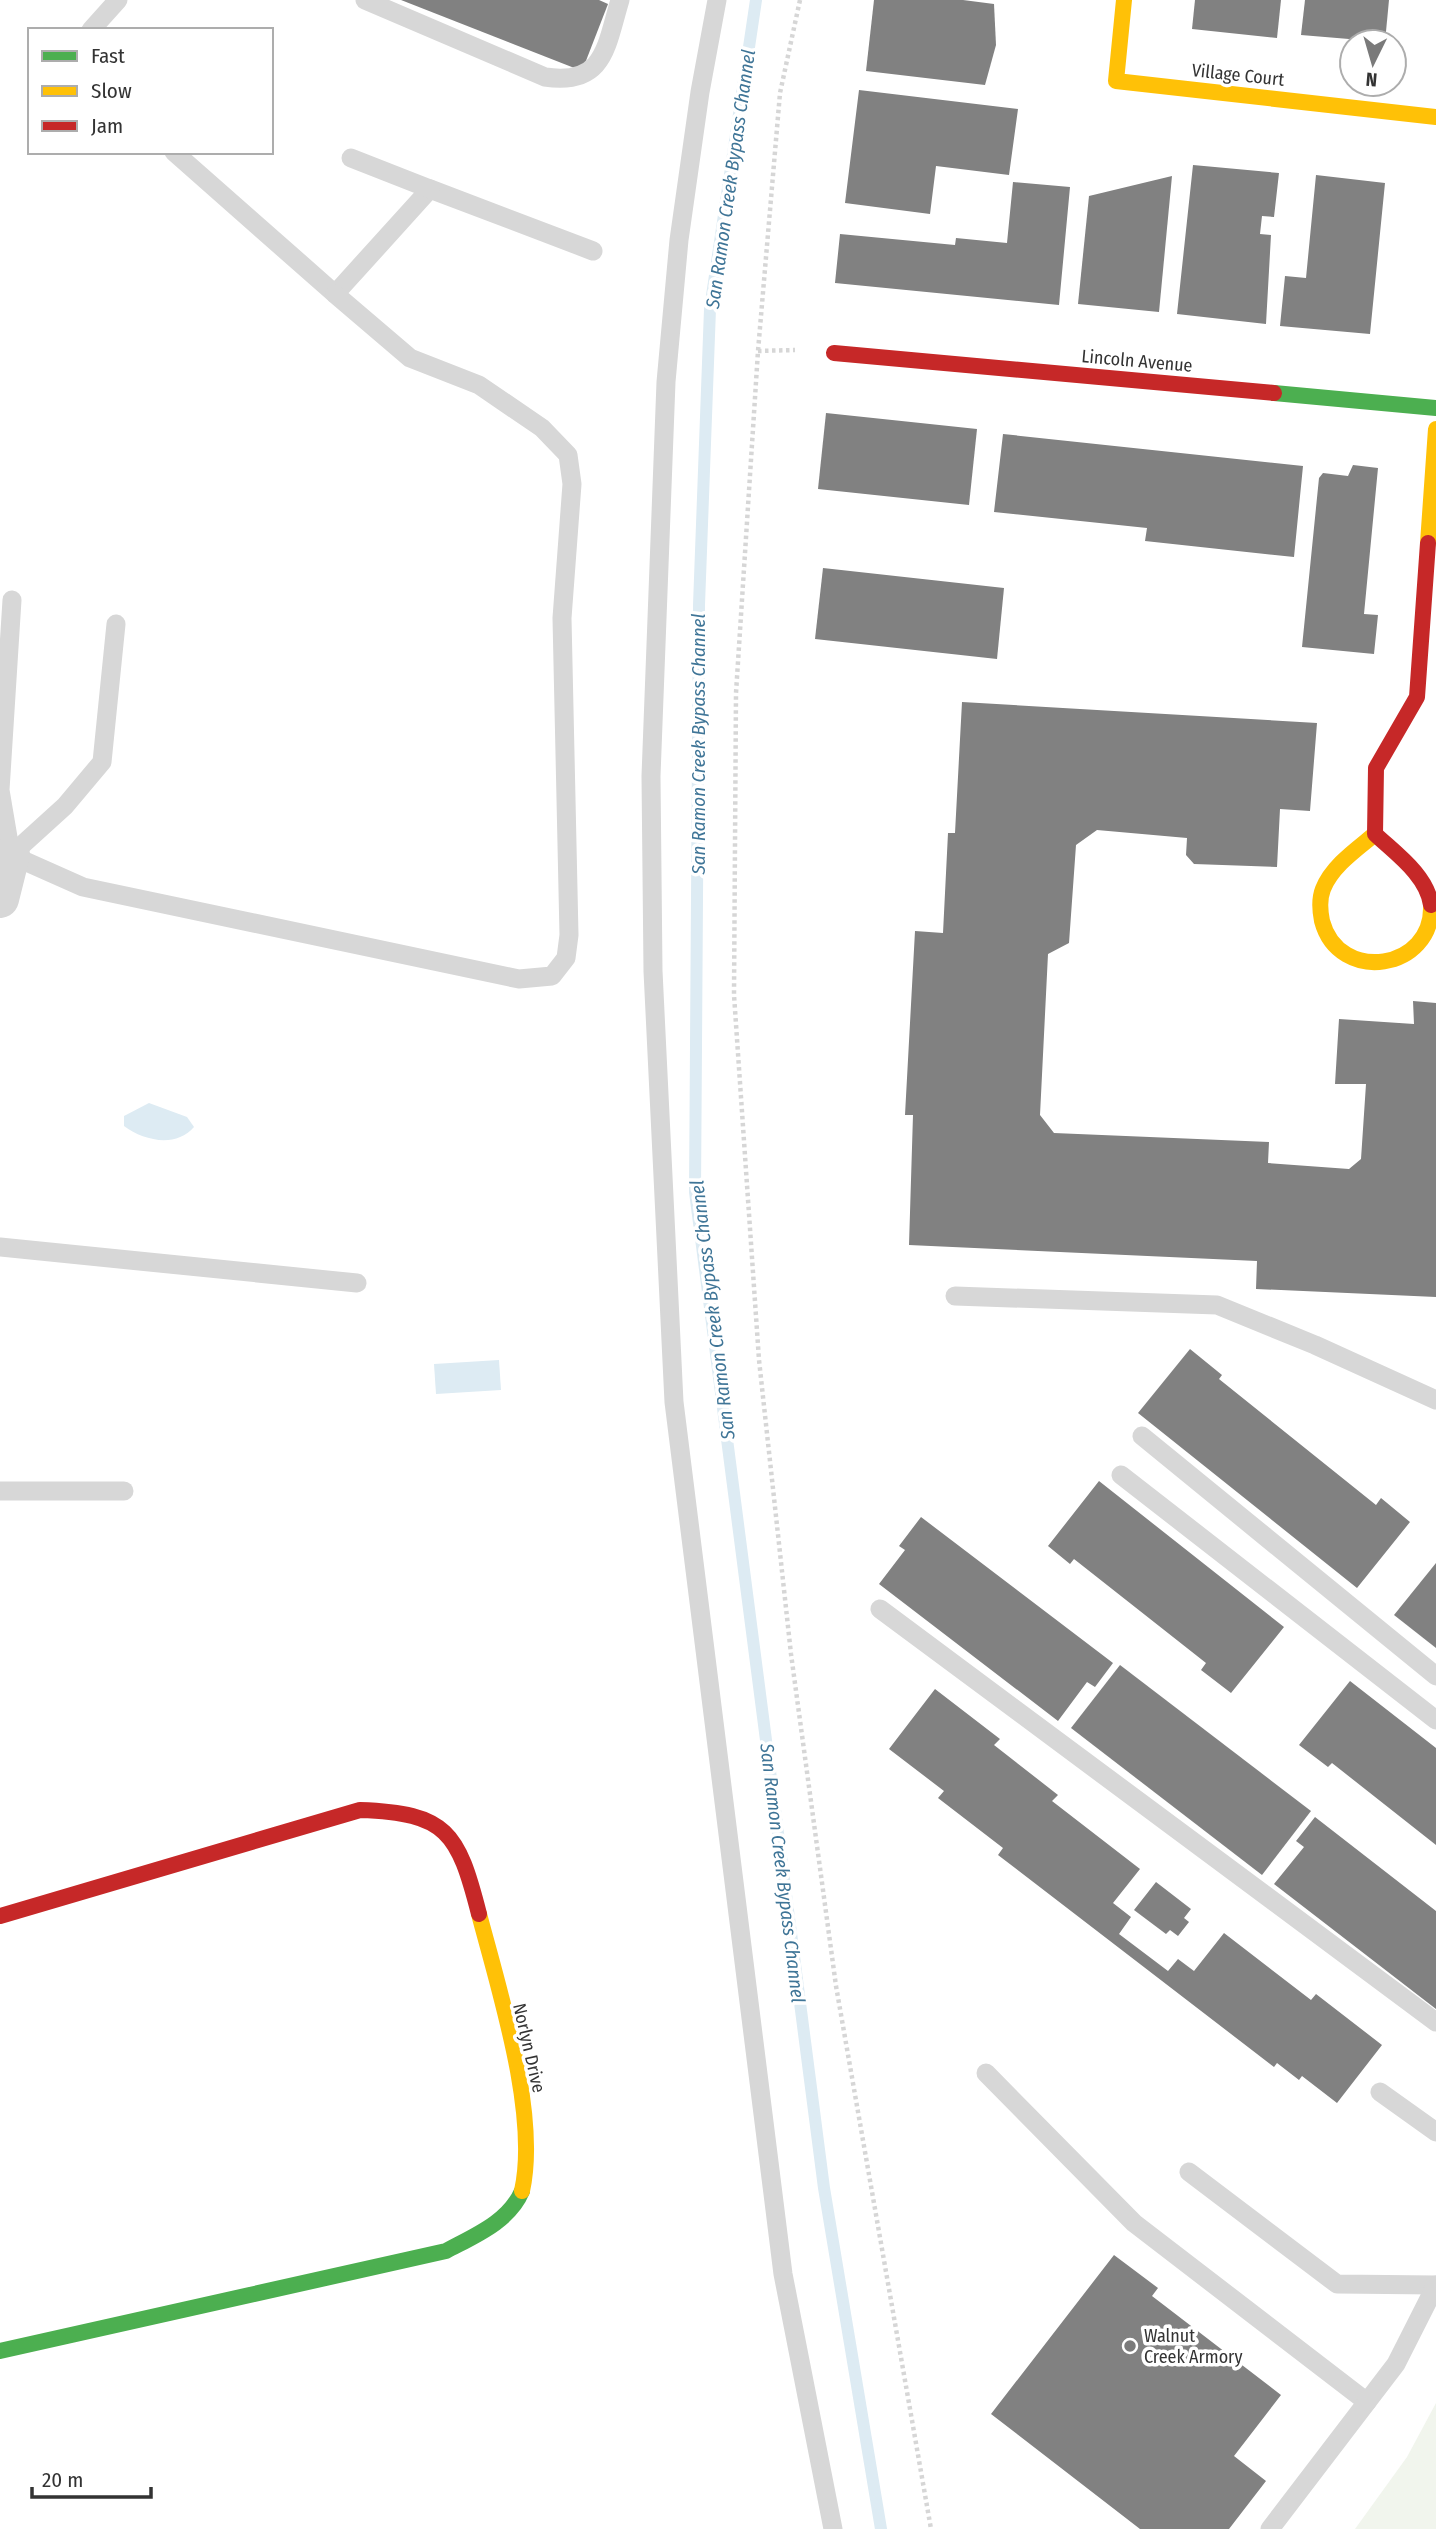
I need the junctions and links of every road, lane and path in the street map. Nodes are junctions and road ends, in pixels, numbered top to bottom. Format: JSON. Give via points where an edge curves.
{"nodes":[{"id":1,"x":118,"y":0,"type":"edge"},
{"id":2,"x":365,"y":0,"type":"edge"},
{"id":3,"x":620,"y":0,"type":"edge"},
{"id":4,"x":717,"y":0,"type":"edge"},
{"id":5,"x":800,"y":0,"type":"edge"},
{"id":6,"x":1124,"y":0,"type":"edge"},
{"id":7,"x":93,"y":28,"type":"edge"},
{"id":8,"x":1436,"y":117,"type":"edge"},
{"id":9,"x":176,"y":154,"type":"edge"},
{"id":10,"x":351,"y":158,"type":"dead end"},
{"id":11,"x":430,"y":189,"type":"junction"},
{"id":12,"x":593,"y":251,"type":"dead end"},
{"id":13,"x":335,"y":294,"type":"junction"},
{"id":14,"x":834,"y":353,"type":"dead end"},
{"id":15,"x":1436,"y":408,"type":"edge"},
{"id":16,"x":1436,"y":429,"type":"edge"},
{"id":17,"x":12,"y":600,"type":"dead end"},
{"id":18,"x":116,"y":624,"type":"dead end"},
{"id":19,"x":1375,"y":834,"type":"junction"},
{"id":20,"x":11,"y":855,"type":"junction"},
{"id":21,"x":0,"y":899,"type":"edge"},
{"id":22,"x":0,"y":1247,"type":"edge"},
{"id":23,"x":357,"y":1283,"type":"dead end"},
{"id":24,"x":955,"y":1296,"type":"dead end"},
{"id":25,"x":1436,"y":1400,"type":"edge"},
{"id":26,"x":1142,"y":1436,"type":"dead end"},
{"id":27,"x":1121,"y":1475,"type":"dead end"},
{"id":28,"x":0,"y":1491,"type":"edge"},
{"id":29,"x":124,"y":1491,"type":"dead end"},
{"id":30,"x":880,"y":1609,"type":"dead end"},
{"id":31,"x":1436,"y":1676,"type":"edge"},
{"id":32,"x":1436,"y":1720,"type":"edge"},
{"id":33,"x":0,"y":1916,"type":"edge"},
{"id":34,"x":1436,"y":2022,"type":"edge"},
{"id":35,"x":986,"y":2073,"type":"dead end"},
{"id":36,"x":1380,"y":2092,"type":"dead end"},
{"id":37,"x":1436,"y":2132,"type":"edge"},
{"id":38,"x":1189,"y":2172,"type":"dead end"},
{"id":39,"x":1436,"y":2285,"type":"edge"},
{"id":40,"x":0,"y":2351,"type":"edge"},
{"id":41,"x":1367,"y":2402,"type":"junction"},
{"id":42,"x":833,"y":2529,"type":"edge"},
{"id":43,"x":931,"y":2529,"type":"edge"},
{"id":44,"x":1270,"y":2529,"type":"edge"}],
"edges":[{"from":1,"to":7,"type":"lane"},
{"from":2,"to":3,"type":"lane","via":[[545,77],[567,81],[589,74],[603,57]]},
{"from":4,"to":42,"type":"lane","via":[[679,240],[666,382],[651,776],[653,971],[674,1402],[783,2274]]},
{"from":5,"to":43,"type":"path","via":[[780,93],[758,351],[736,693],[734,995],[759,1360],[793,1667],[836,1986]]},
{"from":6,"to":8,"type":"street","name":"Village Court","via":[[1116,81]]},
{"from":9,"to":13,"type":"lane"},
{"from":10,"to":11,"type":"lane"},
{"from":11,"to":12,"type":"lane"},
{"from":11,"to":13,"type":"lane"},
{"from":13,"to":20,"type":"lane","via":[[410,358],[479,385],[542,428],[568,455],[572,484],[562,618],[566,958],[552,976],[519,979],[83,887]]},
{"from":14,"to":15,"type":"street","name":"Lincoln Avenue"},
{"from":16,"to":19,"type":"street","via":[[1417,697],[1376,768]]},
{"from":17,"to":20,"type":"lane","via":[[0,790]]},
{"from":18,"to":20,"type":"lane","via":[[102,762],[65,806]]},
{"from":19,"to":19,"type":"street","via":[[1323,888],[1319,908],[1323,928],[1349,957],[1391,963],[1413,950],[1425,935],[1431,901],[1421,882]]},
{"from":20,"to":21,"type":"street"},
{"from":22,"to":23,"type":"lane"},
{"from":24,"to":25,"type":"lane","via":[[1217,1305]]},
{"from":26,"to":31,"type":"lane"},
{"from":27,"to":32,"type":"lane"},
{"from":28,"to":29,"type":"lane"},
{"from":30,"to":34,"type":"lane"},
{"from":33,"to":40,"type":"street","name":"Norlyn Drive","via":[[360,1810],[394,1811],[433,1820],[454,1840],[470,1877],[524,2111],[529,2152],[523,2192],[500,2223],[446,2251]]},
{"from":35,"to":41,"type":"lane","via":[[1135,2223]]},
{"from":36,"to":37,"type":"lane"},
{"from":38,"to":39,"type":"lane","via":[[1337,2284]]},
{"from":39,"to":41,"type":"lane","via":[[1396,2364]]},
{"from":41,"to":44,"type":"lane"}]}
